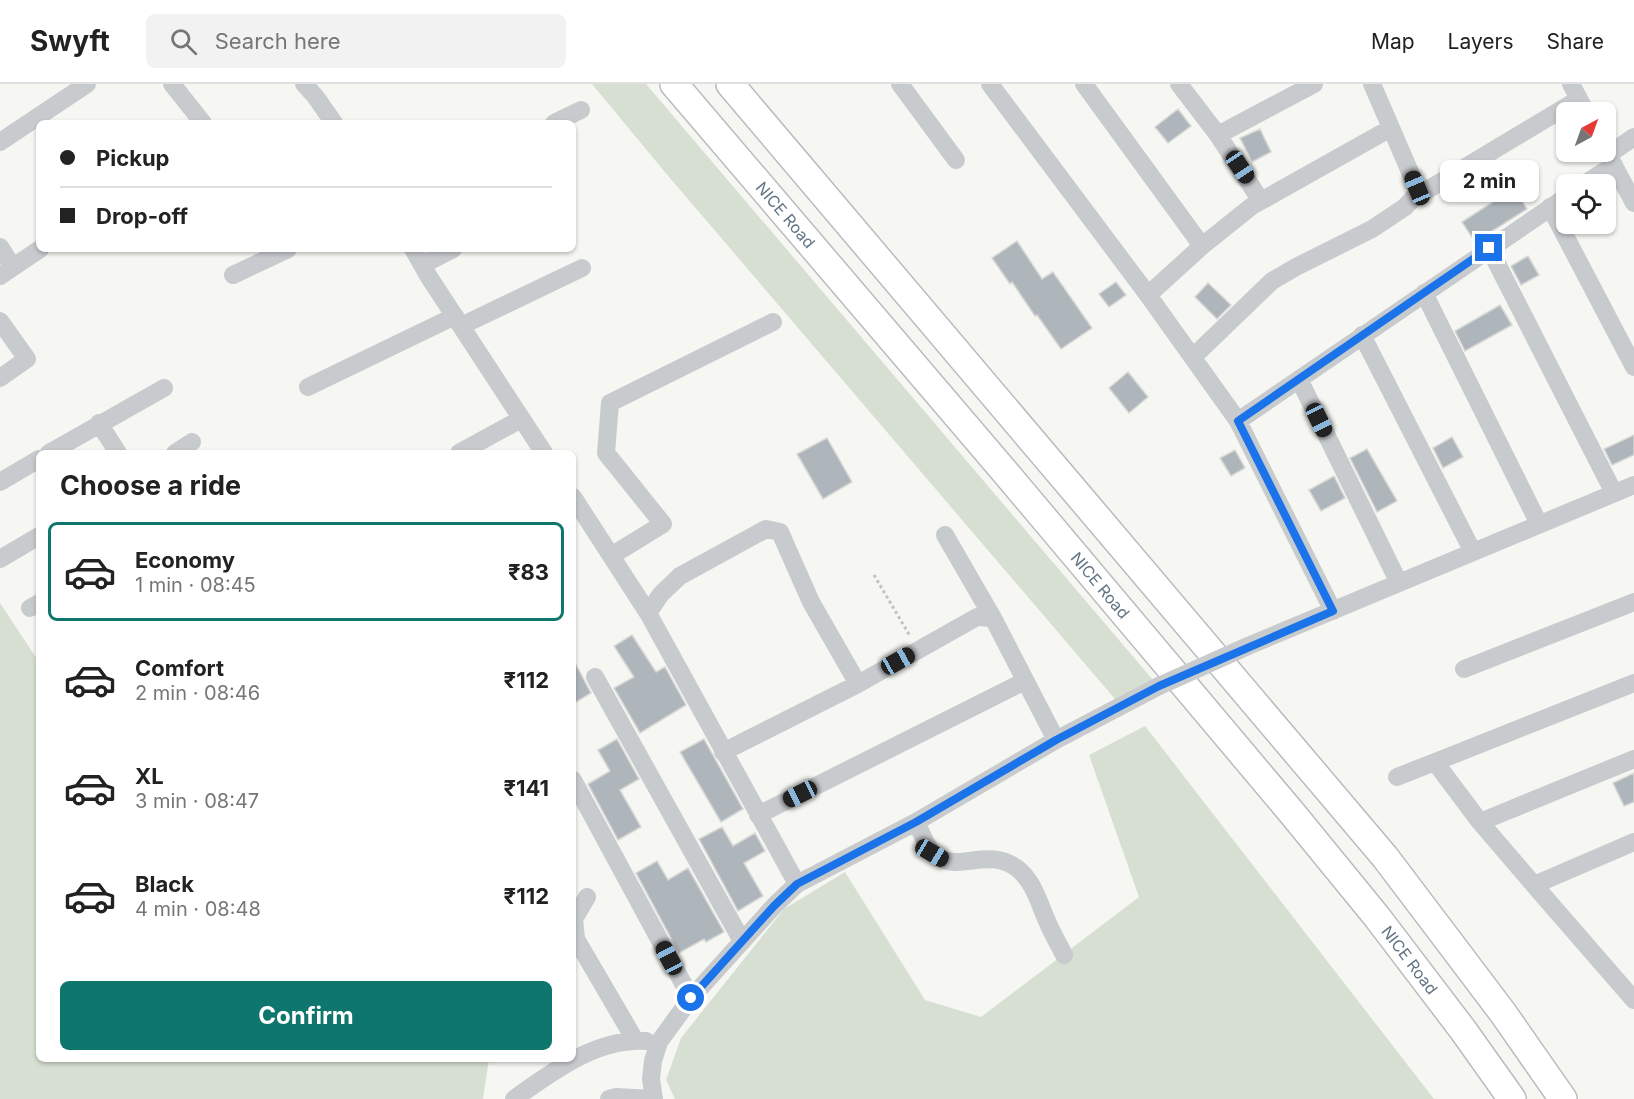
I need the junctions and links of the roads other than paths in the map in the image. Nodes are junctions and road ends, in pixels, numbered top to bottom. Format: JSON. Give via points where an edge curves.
{"nodes":[{"id":1,"x":87,"y":84,"type":"edge"},
{"id":2,"x":172,"y":84,"type":"edge"},
{"id":3,"x":304,"y":84,"type":"edge"},
{"id":4,"x":674,"y":84,"type":"edge"},
{"id":5,"x":730,"y":84,"type":"edge"},
{"id":6,"x":900,"y":84,"type":"edge"},
{"id":7,"x":990,"y":84,"type":"edge"},
{"id":8,"x":1084,"y":84,"type":"edge"},
{"id":9,"x":1179,"y":84,"type":"edge"},
{"id":10,"x":1314,"y":84,"type":"edge"},
{"id":11,"x":1372,"y":84,"type":"edge"},
{"id":12,"x":1282,"y":92,"type":"edge"},
{"id":13,"x":1578,"y":98,"type":"edge"},
{"id":14,"x":581,"y":110,"type":"dead end"},
{"id":15,"x":201,"y":120,"type":"edge"},
{"id":16,"x":332,"y":120,"type":"edge"},
{"id":17,"x":560,"y":120,"type":"edge"},
{"id":18,"x":1391,"y":128,"type":"junction"},
{"id":19,"x":1218,"y":135,"type":"junction"},
{"id":20,"x":1634,"y":137,"type":"edge"},
{"id":21,"x":0,"y":142,"type":"edge"},
{"id":22,"x":1616,"y":151,"type":"edge"},
{"id":23,"x":956,"y":160,"type":"dead end"},
{"id":24,"x":1604,"y":162,"type":"edge"},
{"id":25,"x":1612,"y":162,"type":"edge"},
{"id":26,"x":1593,"y":174,"type":"edge"},
{"id":27,"x":1420,"y":191,"type":"junction"},
{"id":28,"x":1262,"y":201,"type":"junction"},
{"id":29,"x":1556,"y":203,"type":"edge"},
{"id":30,"x":1634,"y":204,"type":"edge"},
{"id":31,"x":1550,"y":207,"type":"junction"},
{"id":32,"x":1202,"y":246,"type":"junction"},
{"id":33,"x":0,"y":247,"type":"edge"},
{"id":34,"x":1489,"y":248,"type":"junction"},
{"id":35,"x":36,"y":252,"type":"edge"},
{"id":36,"x":282,"y":252,"type":"edge"},
{"id":37,"x":440,"y":252,"type":"edge"},
{"id":38,"x":417,"y":257,"type":"edge"},
{"id":39,"x":582,"y":268,"type":"dead end"},
{"id":40,"x":7,"y":272,"type":"edge"},
{"id":41,"x":232,"y":275,"type":"dead end"},
{"id":42,"x":1424,"y":293,"type":"junction"},
{"id":43,"x":1148,"y":295,"type":"junction"},
{"id":44,"x":0,"y":321,"type":"edge"},
{"id":45,"x":458,"y":321,"type":"junction"},
{"id":46,"x":773,"y":322,"type":"dead end"},
{"id":47,"x":1362,"y":335,"type":"junction"},
{"id":48,"x":1193,"y":357,"type":"junction"},
{"id":49,"x":1634,"y":367,"type":"edge"},
{"id":50,"x":0,"y":378,"type":"edge"},
{"id":51,"x":1299,"y":379,"type":"junction"},
{"id":52,"x":308,"y":387,"type":"dead end"},
{"id":53,"x":164,"y":388,"type":"dead end"},
{"id":54,"x":521,"y":419,"type":"junction"},
{"id":55,"x":1238,"y":421,"type":"junction"},
{"id":56,"x":99,"y":423,"type":"junction"},
{"id":57,"x":192,"y":442,"type":"dead end"},
{"id":58,"x":54,"y":450,"type":"edge"},
{"id":59,"x":116,"y":450,"type":"edge"},
{"id":60,"x":180,"y":450,"type":"edge"},
{"id":61,"x":464,"y":450,"type":"edge"},
{"id":62,"x":542,"y":450,"type":"edge"},
{"id":63,"x":36,"y":461,"type":"edge"},
{"id":64,"x":0,"y":482,"type":"edge"},
{"id":65,"x":1634,"y":484,"type":"edge"},
{"id":66,"x":1614,"y":493,"type":"junction"},
{"id":67,"x":576,"y":502,"type":"edge"},
{"id":68,"x":1539,"y":524,"type":"junction"},
{"id":69,"x":945,"y":535,"type":"dead end"},
{"id":70,"x":36,"y":538,"type":"edge"},
{"id":71,"x":1473,"y":552,"type":"junction"},
{"id":72,"x":611,"y":556,"type":"junction"},
{"id":73,"x":0,"y":559,"type":"edge"},
{"id":74,"x":1399,"y":583,"type":"junction"},
{"id":75,"x":1634,"y":602,"type":"edge"},
{"id":76,"x":1333,"y":611,"type":"junction"},
{"id":77,"x":648,"y":614,"type":"junction"},
{"id":78,"x":993,"y":618,"type":"junction"},
{"id":79,"x":1464,"y":669,"type":"dead end"},
{"id":80,"x":595,"y":677,"type":"dead end"},
{"id":81,"x":1025,"y":681,"type":"junction"},
{"id":82,"x":858,"y":684,"type":"junction"},
{"id":83,"x":1634,"y":684,"type":"edge"},
{"id":84,"x":1056,"y":740,"type":"junction"},
{"id":85,"x":723,"y":752,"type":"junction"},
{"id":86,"x":1634,"y":759,"type":"edge"},
{"id":87,"x":1435,"y":762,"type":"junction"},
{"id":88,"x":1397,"y":777,"type":"dead end"},
{"id":89,"x":576,"y":786,"type":"edge"},
{"id":90,"x":758,"y":815,"type":"junction"},
{"id":91,"x":916,"y":822,"type":"junction"},
{"id":92,"x":1480,"y":822,"type":"junction"},
{"id":93,"x":1634,"y":842,"type":"edge"},
{"id":94,"x":797,"y":884,"type":"junction"},
{"id":95,"x":1534,"y":885,"type":"junction"},
{"id":96,"x":587,"y":897,"type":"dead end"},
{"id":97,"x":576,"y":916,"type":"edge"},
{"id":98,"x":576,"y":939,"type":"edge"},
{"id":99,"x":742,"y":941,"type":"junction"},
{"id":100,"x":1064,"y":954,"type":"dead end"},
{"id":101,"x":691,"y":998,"type":"junction"},
{"id":102,"x":1634,"y":1000,"type":"edge"},
{"id":103,"x":635,"y":1040,"type":"junction"},
{"id":104,"x":659,"y":1042,"type":"junction"},
{"id":105,"x":576,"y":1060,"type":"edge"},
{"id":106,"x":571,"y":1062,"type":"edge"},
{"id":107,"x":514,"y":1099,"type":"edge"},
{"id":108,"x":609,"y":1099,"type":"edge"},
{"id":109,"x":653,"y":1099,"type":"edge"},
{"id":110,"x":1512,"y":1099,"type":"edge"},
{"id":111,"x":1563,"y":1099,"type":"edge"}],
"edges":[{"from":1,"to":21,"type":"street"},
{"from":2,"to":15,"type":"street"},
{"from":3,"to":16,"type":"street"},
{"from":4,"to":110,"type":"highway","name":"NICE Road","via":[[1292,813],[1377,917]]},
{"from":5,"to":111,"type":"highway","via":[[1384,857]]},
{"from":6,"to":23,"type":"street"},
{"from":7,"to":43,"type":"street"},
{"from":8,"to":32,"type":"street"},
{"from":9,"to":19,"type":"street"},
{"from":10,"to":12,"type":"street"},
{"from":11,"to":18,"type":"street"},
{"from":12,"to":19,"type":"street"},
{"from":13,"to":27,"type":"street"},
{"from":14,"to":17,"type":"street"},
{"from":18,"to":27,"type":"street"},
{"from":18,"to":28,"type":"street"},
{"from":19,"to":28,"type":"street"},
{"from":20,"to":22,"type":"street"},
{"from":24,"to":26,"type":"street"},
{"from":25,"to":30,"type":"street"},
{"from":27,"to":48,"type":"street","via":[[1405,207],[1372,229],[1272,281]]},
{"from":28,"to":32,"type":"street"},
{"from":29,"to":31,"type":"street"},
{"from":31,"to":34,"type":"street"},
{"from":31,"to":49,"type":"street"},
{"from":32,"to":43,"type":"street"},
{"from":33,"to":40,"type":"street"},
{"from":34,"to":42,"type":"street"},
{"from":34,"to":66,"type":"street"},
{"from":35,"to":40,"type":"street"},
{"from":36,"to":41,"type":"street"},
{"from":37,"to":38,"type":"street"},
{"from":38,"to":45,"type":"street"},
{"from":39,"to":45,"type":"street"},
{"from":42,"to":47,"type":"street"},
{"from":42,"to":68,"type":"street"},
{"from":43,"to":48,"type":"street"},
{"from":44,"to":50,"type":"street","via":[[27,359]]},
{"from":45,"to":52,"type":"street"},
{"from":45,"to":54,"type":"street"},
{"from":46,"to":72,"type":"street","via":[[610,403],[606,453],[663,524]]},
{"from":47,"to":51,"type":"street"},
{"from":47,"to":71,"type":"street"},
{"from":48,"to":55,"type":"street"},
{"from":51,"to":55,"type":"street"},
{"from":51,"to":74,"type":"street"},
{"from":53,"to":56,"type":"street"},
{"from":54,"to":61,"type":"street"},
{"from":54,"to":62,"type":"street"},
{"from":55,"to":76,"type":"street"},
{"from":56,"to":58,"type":"street"},
{"from":56,"to":59,"type":"street"},
{"from":57,"to":60,"type":"street"},
{"from":63,"to":64,"type":"street"},
{"from":65,"to":66,"type":"street"},
{"from":66,"to":68,"type":"street"},
{"from":67,"to":72,"type":"street"},
{"from":68,"to":71,"type":"street"},
{"from":69,"to":78,"type":"street"},
{"from":70,"to":73,"type":"street"},
{"from":71,"to":74,"type":"street"},
{"from":72,"to":77,"type":"street"},
{"from":74,"to":76,"type":"street"},
{"from":75,"to":79,"type":"street"},
{"from":76,"to":84,"type":"street","bridge":true,"via":[[1159,686]]},
{"from":77,"to":82,"type":"street","via":[[680,576],[766,529],[780,532],[811,602]]},
{"from":77,"to":85,"type":"street"},
{"from":78,"to":81,"type":"street"},
{"from":78,"to":82,"type":"street","via":[[977,617]]},
{"from":80,"to":99,"type":"street"},
{"from":81,"to":84,"type":"street"},
{"from":81,"to":90,"type":"street"},
{"from":82,"to":85,"type":"street"},
{"from":83,"to":87,"type":"street"},
{"from":84,"to":91,"type":"street"},
{"from":85,"to":90,"type":"street"},
{"from":86,"to":92,"type":"street"},
{"from":87,"to":88,"type":"street"},
{"from":87,"to":92,"type":"street"},
{"from":89,"to":101,"type":"street"},
{"from":90,"to":94,"type":"street"},
{"from":91,"to":94,"type":"street"},
{"from":91,"to":100,"type":"street","via":[[932,853],[944,860],[988,858],[1007,862],[1020,871],[1031,884]]},
{"from":92,"to":95,"type":"street"},
{"from":93,"to":95,"type":"street"},
{"from":94,"to":99,"type":"street"},
{"from":95,"to":102,"type":"street"},
{"from":96,"to":97,"type":"street"},
{"from":98,"to":103,"type":"street"},
{"from":99,"to":101,"type":"street"},
{"from":101,"to":104,"type":"street"},
{"from":103,"to":104,"type":"street"},
{"from":103,"to":105,"type":"street","via":[[604,1047]]},
{"from":104,"to":109,"type":"street","via":[[651,1080]]},
{"from":106,"to":107,"type":"street"},
{"from":108,"to":109,"type":"street"}]}
